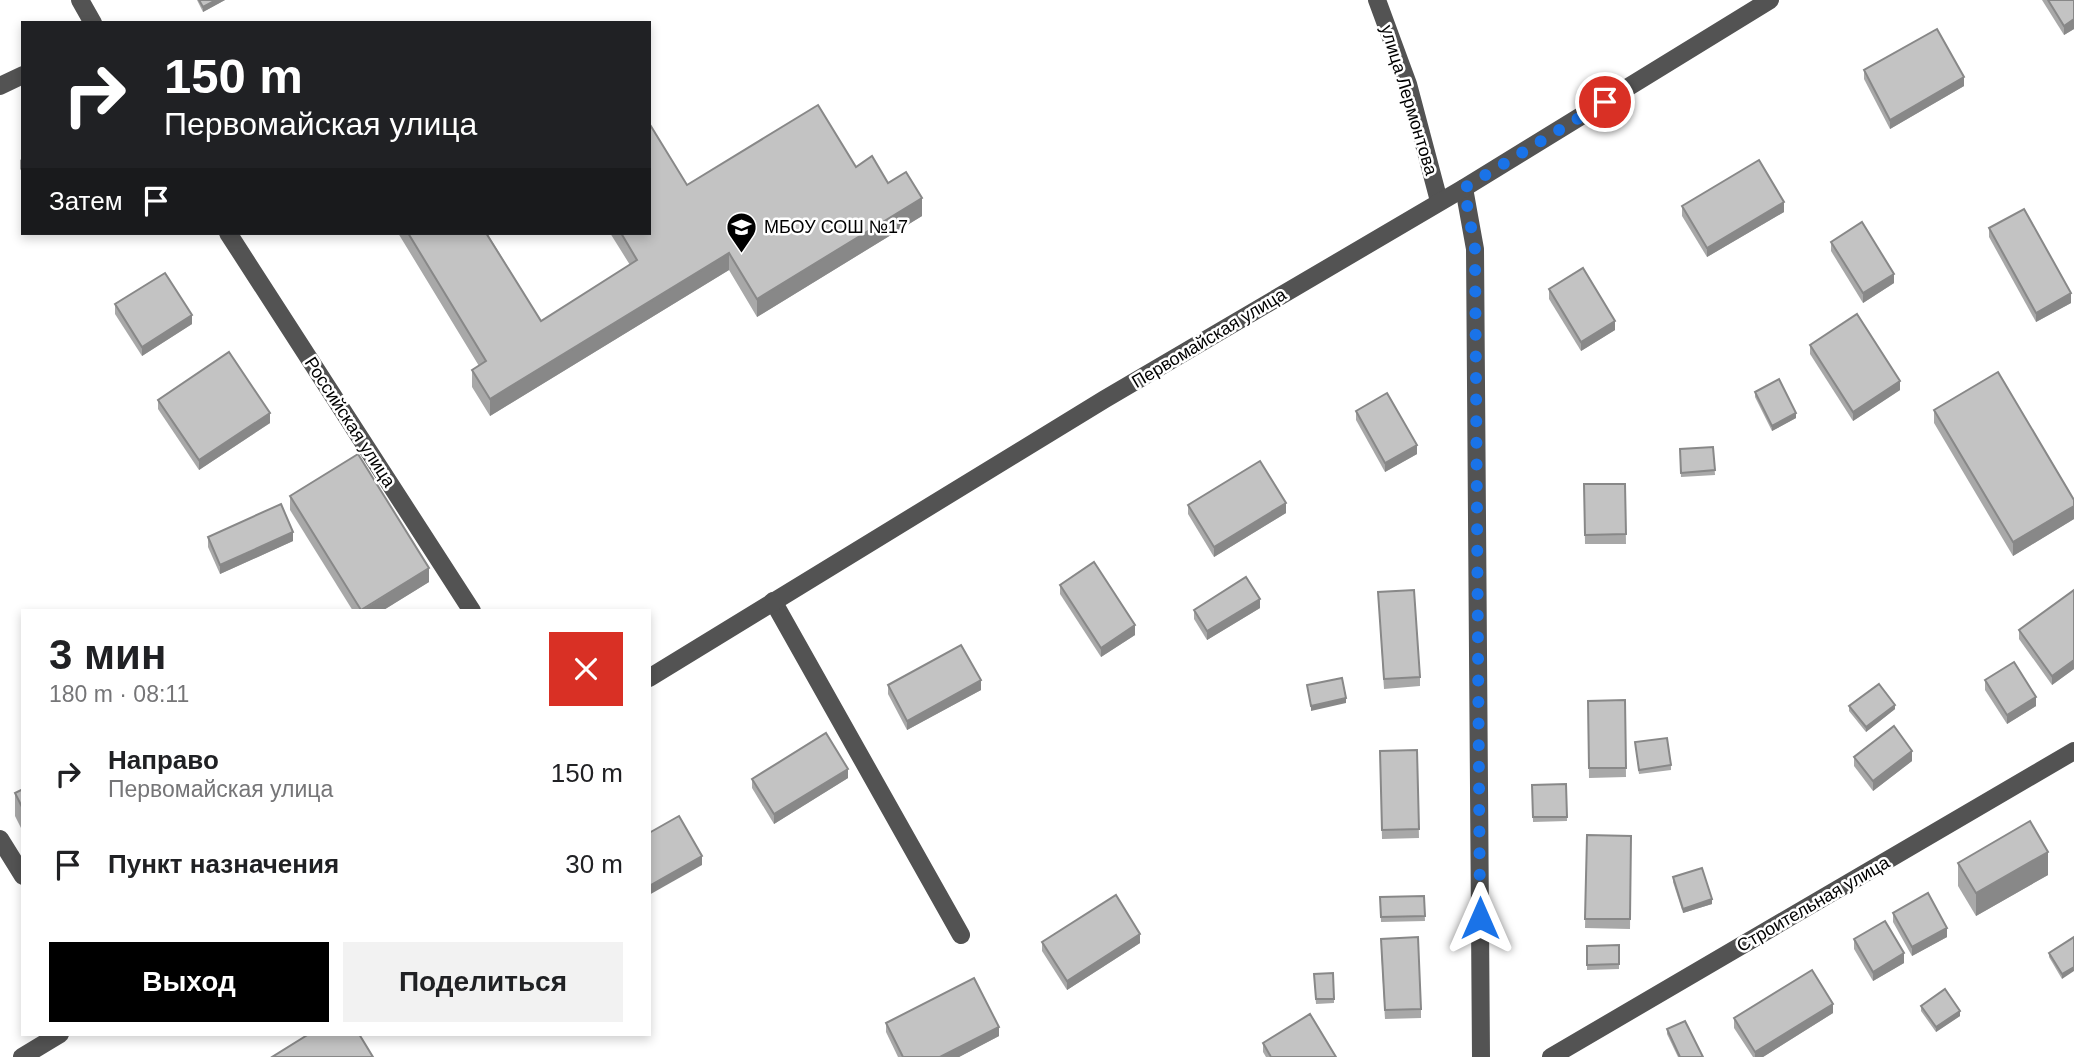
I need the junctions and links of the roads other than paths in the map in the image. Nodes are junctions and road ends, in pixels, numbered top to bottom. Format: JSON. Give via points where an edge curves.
{"nodes":[{"id":1,"x":80,"y":0,"type":"edge"},
{"id":2,"x":1377,"y":0,"type":"edge"},
{"id":3,"x":1770,"y":0,"type":"edge"},
{"id":4,"x":92,"y":21,"type":"edge"},
{"id":5,"x":21,"y":76,"type":"edge"},
{"id":6,"x":0,"y":86,"type":"edge"},
{"id":7,"x":1464,"y":188,"type":"junction"},
{"id":8,"x":1439,"y":201,"type":"junction"},
{"id":9,"x":229,"y":235,"type":"edge"},
{"id":10,"x":773,"y":601,"type":"junction"},
{"id":11,"x":471,"y":609,"type":"edge"},
{"id":12,"x":651,"y":677,"type":"edge"},
{"id":13,"x":2074,"y":751,"type":"edge"},
{"id":14,"x":0,"y":839,"type":"edge"},
{"id":15,"x":21,"y":873,"type":"edge"},
{"id":16,"x":961,"y":935,"type":"dead end"},
{"id":17,"x":57,"y":1036,"type":"edge"},
{"id":18,"x":22,"y":1057,"type":"edge"},
{"id":19,"x":1481,"y":1057,"type":"edge"},
{"id":20,"x":1551,"y":1057,"type":"edge"}],
"edges":[{"from":1,"to":4,"type":"street"},
{"from":2,"to":8,"type":"street","name":"улица Лермонтова","via":[[1408,84]]},
{"from":3,"to":7,"type":"street","name":"Первомайская улица"},
{"from":5,"to":6,"type":"street"},
{"from":7,"to":8,"type":"street","name":"Первомайская улица"},
{"from":7,"to":19,"type":"street","via":[[1475,249]]},
{"from":8,"to":10,"type":"street","name":"Первомайская улица"},
{"from":9,"to":11,"type":"street","name":"Российская улица"},
{"from":10,"to":12,"type":"street","name":"Первомайская улица"},
{"from":10,"to":16,"type":"street"},
{"from":13,"to":20,"type":"street","name":"Строительная улица"},
{"from":14,"to":15,"type":"street"},
{"from":17,"to":18,"type":"street"}]}
